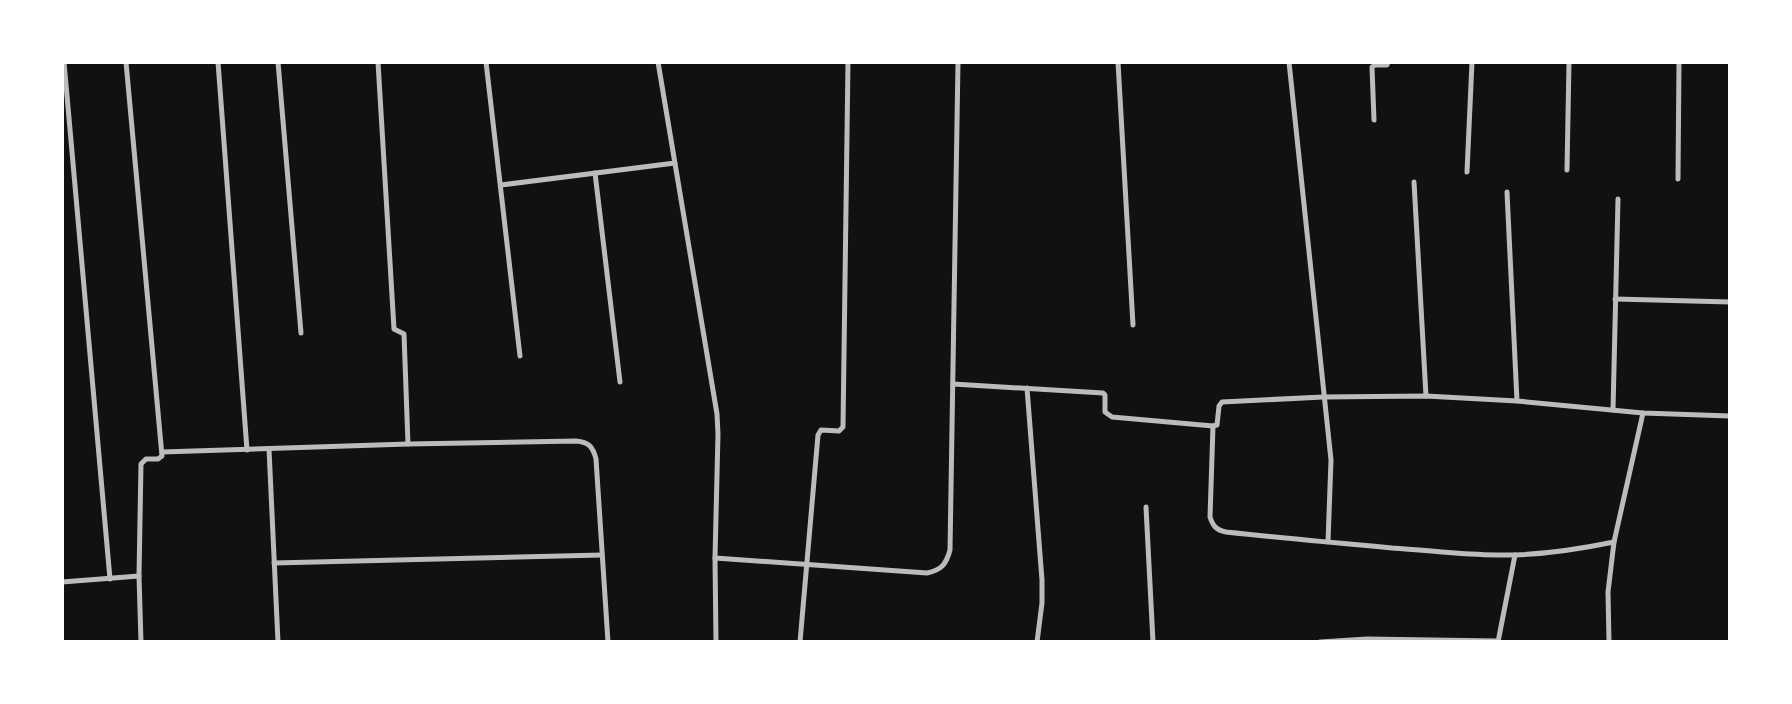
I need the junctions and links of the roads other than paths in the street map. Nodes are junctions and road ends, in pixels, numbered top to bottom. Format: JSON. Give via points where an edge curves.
{"nodes":[{"id":1,"x":64,"y":62,"type":"edge"},
{"id":2,"x":126,"y":62,"type":"edge"},
{"id":3,"x":218,"y":62,"type":"edge"},
{"id":4,"x":278,"y":62,"type":"edge"},
{"id":5,"x":378,"y":62,"type":"edge"},
{"id":6,"x":486,"y":62,"type":"edge"},
{"id":7,"x":658,"y":62,"type":"edge"},
{"id":8,"x":848,"y":62,"type":"edge"},
{"id":9,"x":958,"y":62,"type":"edge"},
{"id":10,"x":1118,"y":62,"type":"edge"},
{"id":11,"x":1289,"y":62,"type":"edge"},
{"id":12,"x":1388,"y":62,"type":"edge"},
{"id":13,"x":1472,"y":62,"type":"edge"},
{"id":14,"x":1569,"y":62,"type":"edge"},
{"id":15,"x":1679,"y":62,"type":"edge"},
{"id":16,"x":1374,"y":120,"type":"dead end"},
{"id":17,"x":675,"y":163,"type":"junction"},
{"id":18,"x":1567,"y":170,"type":"dead end"},
{"id":19,"x":1467,"y":172,"type":"dead end"},
{"id":20,"x":595,"y":174,"type":"junction"},
{"id":21,"x":1678,"y":179,"type":"dead end"},
{"id":22,"x":1414,"y":182,"type":"dead end"},
{"id":23,"x":501,"y":185,"type":"junction"},
{"id":24,"x":1507,"y":192,"type":"dead end"},
{"id":25,"x":1618,"y":200,"type":"dead end"},
{"id":26,"x":1615,"y":299,"type":"junction"},
{"id":27,"x":1730,"y":302,"type":"edge"},
{"id":28,"x":1132,"y":325,"type":"dead end"},
{"id":29,"x":301,"y":333,"type":"dead end"},
{"id":30,"x":520,"y":356,"type":"dead end"},
{"id":31,"x":620,"y":382,"type":"dead end"},
{"id":32,"x":953,"y":384,"type":"junction"},
{"id":33,"x":1027,"y":388,"type":"junction"},
{"id":34,"x":1426,"y":396,"type":"junction"},
{"id":35,"x":1323,"y":397,"type":"junction"},
{"id":36,"x":1517,"y":401,"type":"junction"},
{"id":37,"x":1613,"y":410,"type":"junction"},
{"id":38,"x":1643,"y":413,"type":"junction"},
{"id":39,"x":1730,"y":416,"type":"edge"},
{"id":40,"x":1214,"y":426,"type":"junction"},
{"id":41,"x":408,"y":444,"type":"junction"},
{"id":42,"x":269,"y":449,"type":"junction"},
{"id":43,"x":247,"y":450,"type":"junction"},
{"id":44,"x":162,"y":452,"type":"junction"},
{"id":45,"x":1146,"y":507,"type":"dead end"},
{"id":46,"x":1328,"y":542,"type":"junction"},
{"id":47,"x":1614,"y":542,"type":"junction"},
{"id":48,"x":602,"y":555,"type":"junction"},
{"id":49,"x":1515,"y":555,"type":"junction"},
{"id":50,"x":715,"y":558,"type":"junction"},
{"id":51,"x":274,"y":563,"type":"junction"},
{"id":52,"x":806,"y":565,"type":"junction"},
{"id":53,"x":139,"y":576,"type":"junction"},
{"id":54,"x":110,"y":579,"type":"junction"},
{"id":55,"x":62,"y":582,"type":"edge"},
{"id":56,"x":1498,"y":641,"type":"edge"},
{"id":57,"x":141,"y":642,"type":"edge"},
{"id":58,"x":278,"y":642,"type":"edge"},
{"id":59,"x":608,"y":642,"type":"edge"},
{"id":60,"x":716,"y":642,"type":"edge"},
{"id":61,"x":800,"y":642,"type":"edge"},
{"id":62,"x":1037,"y":642,"type":"edge"},
{"id":63,"x":1153,"y":642,"type":"edge"},
{"id":64,"x":1320,"y":642,"type":"edge"},
{"id":65,"x":1609,"y":642,"type":"edge"}],
"edges":[{"from":1,"to":54,"type":"street"},
{"from":2,"to":44,"type":"street"},
{"from":3,"to":43,"type":"street"},
{"from":4,"to":29,"type":"street"},
{"from":5,"to":41,"type":"street","via":[[394,329],[404,334]]},
{"from":6,"to":23,"type":"street"},
{"from":7,"to":17,"type":"street"},
{"from":8,"to":52,"type":"street","via":[[843,426],[839,431],[821,430],[818,435]]},
{"from":9,"to":32,"type":"street"},
{"from":10,"to":28,"type":"street"},
{"from":11,"to":35,"type":"street"},
{"from":12,"to":16,"type":"street","via":[[1372,67]]},
{"from":13,"to":19,"type":"street"},
{"from":14,"to":18,"type":"street"},
{"from":15,"to":21,"type":"street"},
{"from":17,"to":20,"type":"street"},
{"from":17,"to":50,"type":"street","via":[[717,414]]},
{"from":20,"to":23,"type":"street"},
{"from":20,"to":31,"type":"street"},
{"from":22,"to":34,"type":"street"},
{"from":23,"to":30,"type":"street"},
{"from":24,"to":36,"type":"street"},
{"from":25,"to":26,"type":"street"},
{"from":26,"to":27,"type":"street"},
{"from":26,"to":37,"type":"street"},
{"from":32,"to":33,"type":"street"},
{"from":32,"to":52,"type":"street","via":[[950,550],[947,562],[938,570],[927,573]]},
{"from":33,"to":40,"type":"street","via":[[1102,392],[1105,395],[1105,412],[1112,417]]},
{"from":33,"to":62,"type":"street","via":[[1042,580]]},
{"from":34,"to":35,"type":"street"},
{"from":34,"to":36,"type":"street"},
{"from":35,"to":40,"type":"street","via":[[1222,402],[1217,425]]},
{"from":35,"to":46,"type":"street","via":[[1331,460]]},
{"from":36,"to":37,"type":"street"},
{"from":37,"to":38,"type":"street"},
{"from":38,"to":39,"type":"street"},
{"from":38,"to":47,"type":"street"},
{"from":40,"to":46,"type":"street","via":[[1210,517],[1218,530]]},
{"from":41,"to":42,"type":"street"},
{"from":41,"to":48,"type":"street","via":[[586,442],[594,449],[596,459]]},
{"from":42,"to":43,"type":"street"},
{"from":42,"to":51,"type":"street"},
{"from":43,"to":44,"type":"street"},
{"from":44,"to":53,"type":"street","via":[[161,458],[146,459],[141,464]]},
{"from":45,"to":63,"type":"street"},
{"from":46,"to":49,"type":"street"},
{"from":47,"to":49,"type":"street"},
{"from":47,"to":65,"type":"street","via":[[1608,592]]},
{"from":48,"to":51,"type":"street"},
{"from":48,"to":59,"type":"street"},
{"from":49,"to":56,"type":"street"},
{"from":50,"to":52,"type":"street"},
{"from":50,"to":60,"type":"street"},
{"from":51,"to":58,"type":"street"},
{"from":52,"to":61,"type":"street"},
{"from":53,"to":54,"type":"street"},
{"from":53,"to":57,"type":"street"},
{"from":54,"to":55,"type":"street"},
{"from":56,"to":64,"type":"street","via":[[1367,639]]}]}
